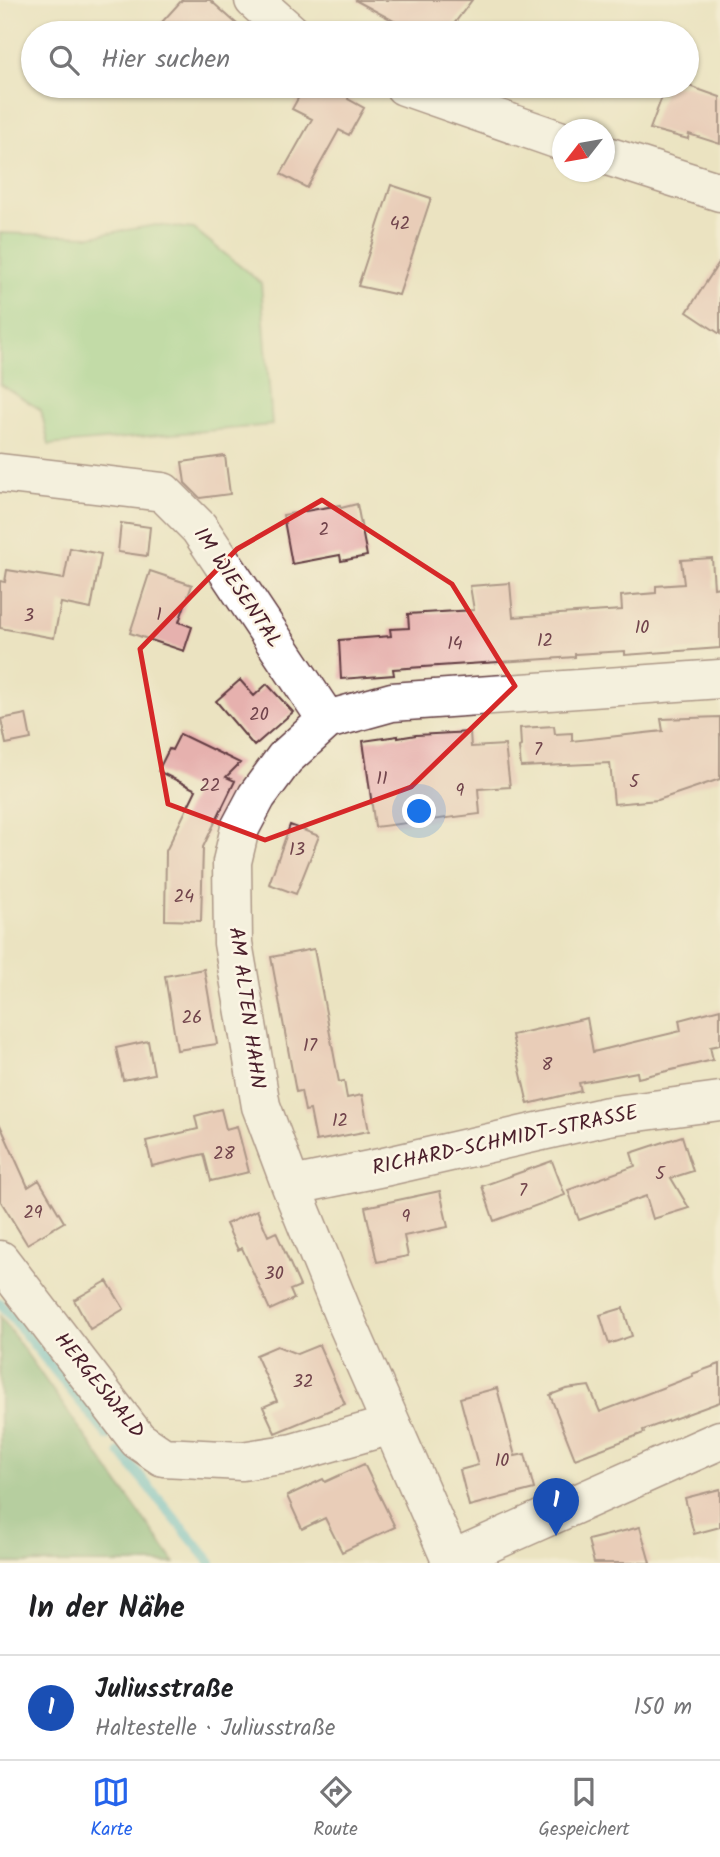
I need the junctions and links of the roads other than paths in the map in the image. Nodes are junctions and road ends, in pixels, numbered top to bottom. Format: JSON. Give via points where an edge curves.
{"nodes":[{"id":1,"x":254,"y":0,"type":"edge"},
{"id":2,"x":278,"y":21,"type":"edge"},
{"id":3,"x":438,"y":98,"type":"edge"},
{"id":4,"x":552,"y":138,"type":"edge"},
{"id":5,"x":615,"y":159,"type":"edge"},
{"id":6,"x":720,"y":192,"type":"edge"},
{"id":7,"x":0,"y":473,"type":"edge"},
{"id":8,"x":720,"y":679,"type":"edge"},
{"id":9,"x":327,"y":720,"type":"junction"},
{"id":10,"x":720,"y":1101,"type":"edge"},
{"id":11,"x":291,"y":1186,"type":"junction"},
{"id":12,"x":0,"y":1260,"type":"edge"},
{"id":13,"x":391,"y":1425,"type":"junction"},
{"id":14,"x":720,"y":1440,"type":"edge"},
{"id":15,"x":452,"y":1561,"type":"edge"}],
"edges":[{"from":1,"to":2,"type":"street"},
{"from":3,"to":4,"type":"street"},
{"from":5,"to":6,"type":"street"},
{"from":7,"to":9,"type":"street","name":"IM WIESENTAL","via":[[163,492],[199,528]]},
{"from":8,"to":9,"type":"street","name":"AM ALTEN HAHN","via":[[392,702]]},
{"from":9,"to":11,"type":"street","name":"AM ALTEN HAHN","via":[[285,758],[257,796],[240,828],[232,862],[233,943],[252,1057],[261,1106]]},
{"from":10,"to":11,"type":"street","name":"RICHARD-SCHMIDT-STRASSE","via":[[608,1116]]},
{"from":11,"to":13,"type":"street","name":"AM ALTEN HAHN"},
{"from":12,"to":13,"type":"street","name":"HERGESWALD","via":[[138,1440],[163,1457],[242,1461],[293,1453]]},
{"from":13,"to":15,"type":"street","name":"AM ALTEN HAHN"},
{"from":14,"to":15,"type":"street"}]}
